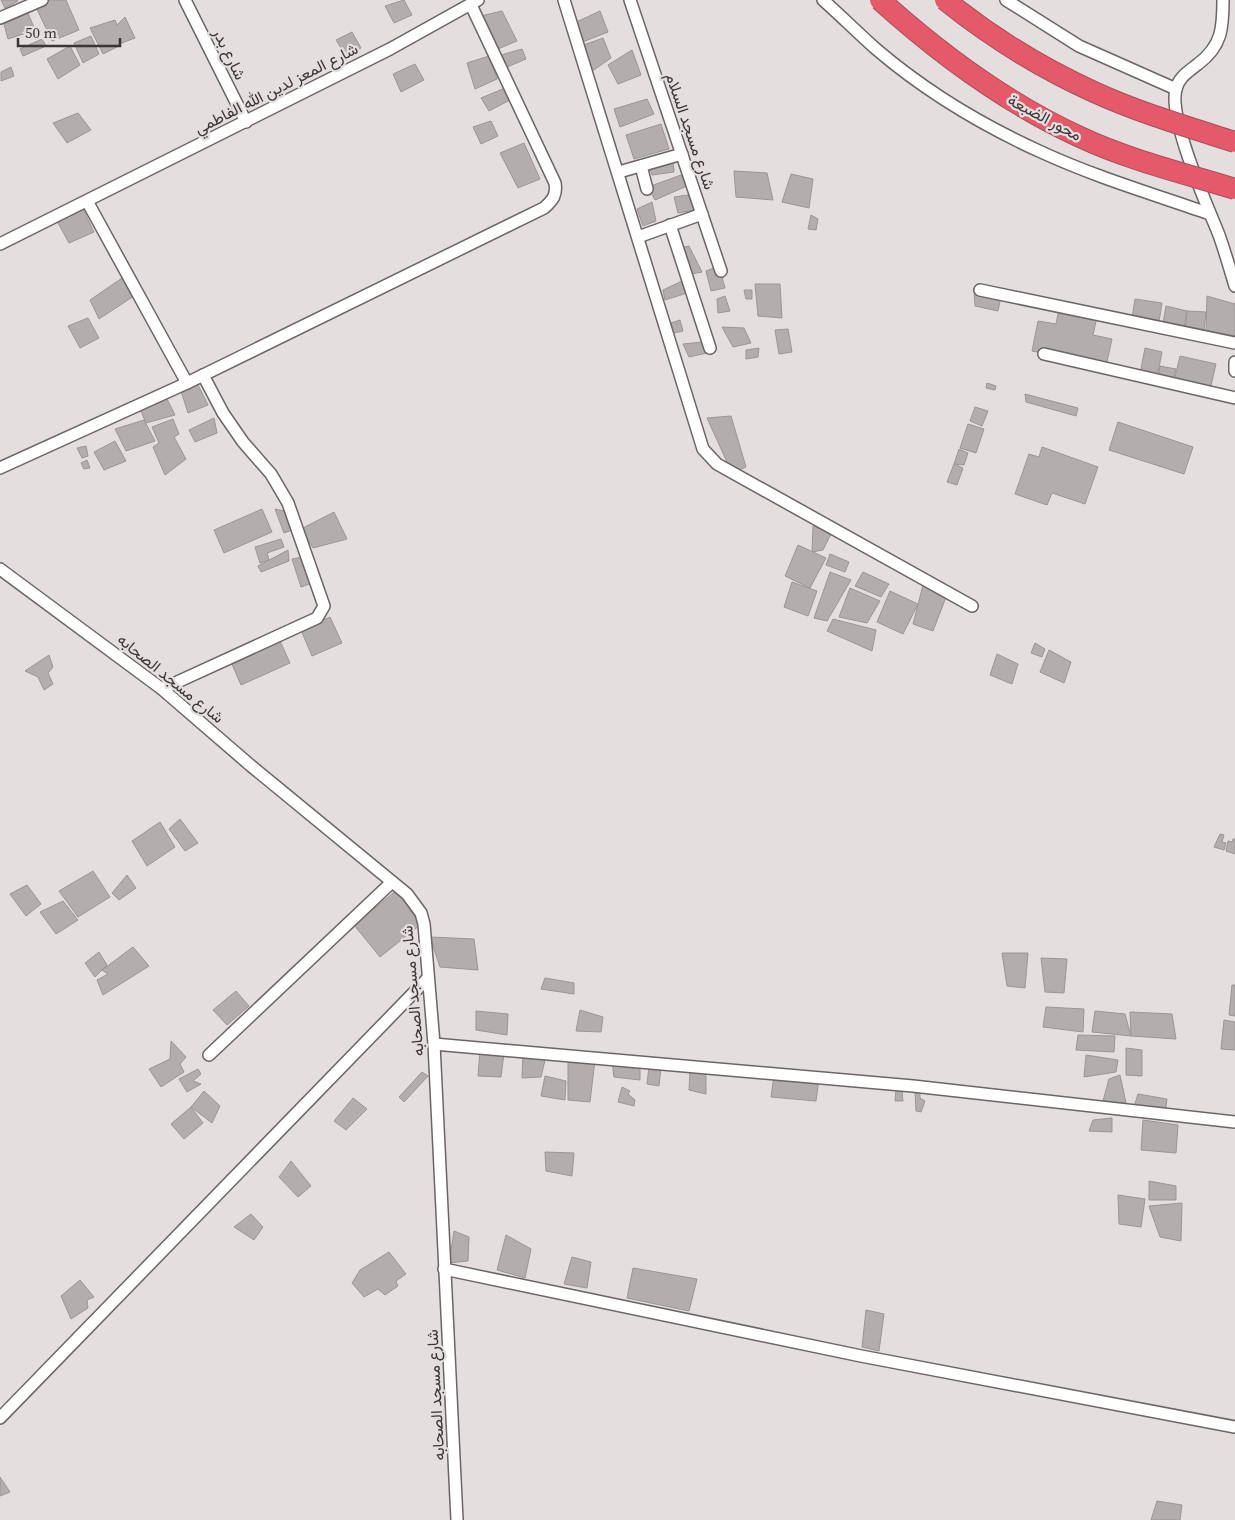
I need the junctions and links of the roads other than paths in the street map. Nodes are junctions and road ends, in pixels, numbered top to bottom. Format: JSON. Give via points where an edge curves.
{"nodes":[{"id":1,"x":42,"y":0,"type":"edge"},
{"id":2,"x":185,"y":0,"type":"edge"},
{"id":3,"x":564,"y":0,"type":"edge"},
{"id":4,"x":630,"y":0,"type":"edge"},
{"id":5,"x":824,"y":0,"type":"edge"},
{"id":6,"x":880,"y":0,"type":"edge"},
{"id":7,"x":945,"y":0,"type":"edge"},
{"id":8,"x":1006,"y":0,"type":"edge"},
{"id":9,"x":1223,"y":0,"type":"edge"},
{"id":10,"x":474,"y":2,"type":"edge"},
{"id":11,"x":0,"y":18,"type":"edge"},
{"id":12,"x":1176,"y":89,"type":"junction"},
{"id":13,"x":246,"y":122,"type":"junction"},
{"id":14,"x":1235,"y":142,"type":"edge"},
{"id":15,"x":682,"y":154,"type":"junction"},
{"id":16,"x":640,"y":166,"type":"junction"},
{"id":17,"x":619,"y":172,"type":"junction"},
{"id":18,"x":646,"y":189,"type":"dead end"},
{"id":19,"x":1235,"y":189,"type":"edge"},
{"id":20,"x":87,"y":201,"type":"junction"},
{"id":21,"x":702,"y":214,"type":"junction"},
{"id":22,"x":1210,"y":214,"type":"junction"},
{"id":23,"x":670,"y":226,"type":"junction"},
{"id":24,"x":638,"y":237,"type":"junction"},
{"id":25,"x":0,"y":244,"type":"edge"},
{"id":26,"x":721,"y":271,"type":"dead end"},
{"id":27,"x":1235,"y":286,"type":"edge"},
{"id":28,"x":980,"y":290,"type":"dead end"},
{"id":29,"x":1235,"y":343,"type":"edge"},
{"id":30,"x":710,"y":348,"type":"dead end"},
{"id":31,"x":1044,"y":354,"type":"dead end"},
{"id":32,"x":1235,"y":362,"type":"edge"},
{"id":33,"x":1235,"y":371,"type":"edge"},
{"id":34,"x":203,"y":375,"type":"junction"},
{"id":35,"x":187,"y":383,"type":"junction"},
{"id":36,"x":1235,"y":398,"type":"edge"},
{"id":37,"x":0,"y":468,"type":"edge"},
{"id":38,"x":0,"y":569,"type":"edge"},
{"id":39,"x":972,"y":606,"type":"dead end"},
{"id":40,"x":162,"y":689,"type":"junction"},
{"id":41,"x":392,"y":882,"type":"junction"},
{"id":42,"x":428,"y":978,"type":"junction"},
{"id":43,"x":434,"y":1044,"type":"junction"},
{"id":44,"x":209,"y":1055,"type":"dead end"},
{"id":45,"x":1235,"y":1122,"type":"edge"},
{"id":46,"x":444,"y":1268,"type":"junction"},
{"id":47,"x":0,"y":1418,"type":"edge"},
{"id":48,"x":1235,"y":1428,"type":"edge"},
{"id":49,"x":457,"y":1520,"type":"edge"}],
"edges":[{"from":1,"to":11,"type":"street"},
{"from":2,"to":13,"type":"street","name":"شارع بدر"},
{"from":3,"to":17,"type":"street"},
{"from":4,"to":15,"type":"street","name":"شارع مسجد السلام"},
{"from":5,"to":22,"type":"street","via":[[877,50],[931,90],[984,123],[1093,174]]},
{"from":6,"to":19,"type":"highway","name":"محور الضبعة","bridge":true,"via":[[939,51],[1021,106],[1116,152]]},
{"from":7,"to":14,"type":"highway","bridge":true,"via":[[998,40],[1064,78],[1147,113]]},
{"from":8,"to":12,"type":"street","via":[[1079,46]]},
{"from":9,"to":12,"type":"street","via":[[1223,27],[1218,40],[1203,60],[1184,74]]},
{"from":10,"to":13,"type":"street","name":"شارع المعز لدين الله الفاطمي"},
{"from":10,"to":34,"type":"street","via":[[555,183],[553,200],[544,208],[473,245]]},
{"from":12,"to":22,"type":"street","via":[[1175,109]]},
{"from":13,"to":20,"type":"street","name":"شارع المعز لدين الله الفاطمي"},
{"from":15,"to":16,"type":"street"},
{"from":15,"to":21,"type":"street","name":"شارع مسجد السلام"},
{"from":16,"to":17,"type":"street"},
{"from":16,"to":18,"type":"street"},
{"from":17,"to":24,"type":"street"},
{"from":20,"to":25,"type":"street"},
{"from":20,"to":35,"type":"street"},
{"from":21,"to":23,"type":"street"},
{"from":21,"to":26,"type":"street","name":"شارع مسجد السلام"},
{"from":22,"to":27,"type":"street"},
{"from":23,"to":24,"type":"street"},
{"from":23,"to":30,"type":"street"},
{"from":24,"to":39,"type":"street","via":[[697,435],[709,458]]},
{"from":28,"to":29,"type":"street"},
{"from":31,"to":36,"type":"street"},
{"from":32,"to":33,"type":"street"},
{"from":34,"to":35,"type":"street"},
{"from":34,"to":40,"type":"street","via":[[232,426],[271,474],[288,503],[324,606],[317,618]]},
{"from":35,"to":37,"type":"street"},
{"from":38,"to":40,"type":"street","name":"شارع مسجد الصحابه"},
{"from":40,"to":41,"type":"street","name":"شارع مسجد الصحابه"},
{"from":41,"to":42,"type":"street","name":"شارع مسجد الصحابه","via":[[407,894],[421,913]]},
{"from":41,"to":44,"type":"street"},
{"from":42,"to":43,"type":"street","name":"شارع مسجد الصحابه"},
{"from":42,"to":47,"type":"street"},
{"from":43,"to":45,"type":"street","via":[[913,1086]]},
{"from":43,"to":46,"type":"street","name":"شارع مسجد الصحابه"},
{"from":46,"to":48,"type":"street","via":[[861,1356]]},
{"from":46,"to":49,"type":"street","name":"شارع مسجد الصحابه"}]}
